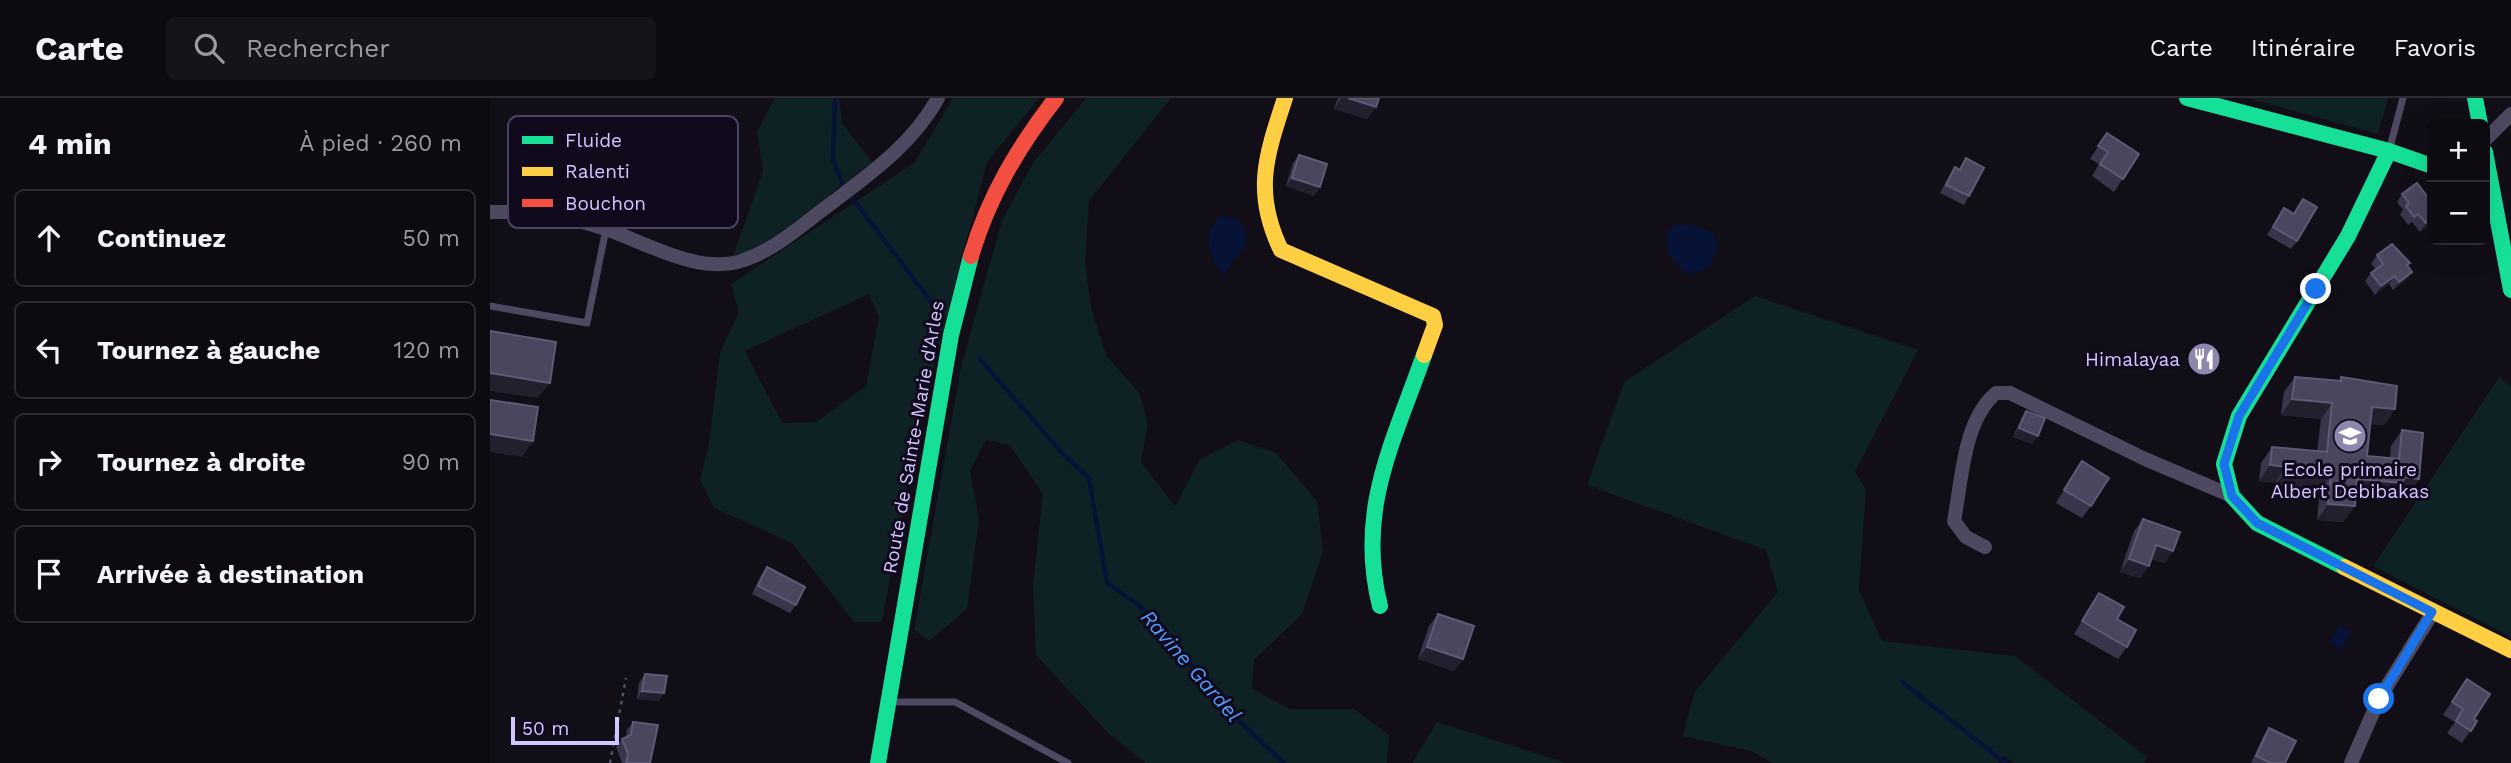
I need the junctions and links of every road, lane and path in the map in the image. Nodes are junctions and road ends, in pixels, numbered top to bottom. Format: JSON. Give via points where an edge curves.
{"nodes":[{"id":1,"x":938,"y":98,"type":"edge"},
{"id":2,"x":1056,"y":98,"type":"edge"},
{"id":3,"x":1285,"y":98,"type":"edge"},
{"id":4,"x":2187,"y":98,"type":"edge"},
{"id":5,"x":2403,"y":98,"type":"edge"},
{"id":6,"x":2475,"y":98,"type":"edge"},
{"id":7,"x":2511,"y":114,"type":"edge"},
{"id":8,"x":2479,"y":119,"type":"edge"},
{"id":9,"x":2490,"y":135,"type":"edge"},
{"id":10,"x":2389,"y":151,"type":"junction"},
{"id":11,"x":2427,"y":163,"type":"edge"},
{"id":12,"x":2490,"y":193,"type":"edge"},
{"id":13,"x":490,"y":212,"type":"edge"},
{"id":14,"x":508,"y":213,"type":"edge"},
{"id":15,"x":601,"y":228,"type":"edge"},
{"id":16,"x":606,"y":229,"type":"junction"},
{"id":17,"x":2511,"y":290,"type":"edge"},
{"id":18,"x":490,"y":306,"type":"edge"},
{"id":19,"x":2232,"y":496,"type":"junction"},
{"id":20,"x":1985,"y":547,"type":"dead end"},
{"id":21,"x":1380,"y":606,"type":"dead end"},
{"id":22,"x":2432,"y":612,"type":"junction"},
{"id":23,"x":2511,"y":650,"type":"edge"},
{"id":24,"x":626,"y":678,"type":"dead end"},
{"id":25,"x":887,"y":702,"type":"junction"},
{"id":26,"x":610,"y":763,"type":"edge"},
{"id":27,"x":878,"y":763,"type":"edge"},
{"id":28,"x":1068,"y":763,"type":"edge"},
{"id":29,"x":2351,"y":763,"type":"edge"}],
"edges":[{"from":1,"to":16,"type":"street","via":[[908,142],[768,250],[742,262],[696,260]]},
{"from":2,"to":25,"type":"street","name":"Route de Sainte-Marie d'Arles","via":[[1007,169],[979,230],[952,321]]},
{"from":3,"to":21,"type":"street","via":[[1261,188],[1263,210],[1281,250],[1418,307],[1433,316],[1435,325],[1372,513],[1373,578]]},
{"from":4,"to":10,"type":"street"},
{"from":5,"to":10,"type":"lane"},
{"from":6,"to":8,"type":"street"},
{"from":7,"to":9,"type":"street"},
{"from":10,"to":11,"type":"street"},
{"from":10,"to":19,"type":"street","via":[[2348,236],[2239,416],[2224,464]]},
{"from":12,"to":17,"type":"street"},
{"from":13,"to":14,"type":"street"},
{"from":15,"to":16,"type":"street"},
{"from":16,"to":18,"type":"lane","via":[[587,323]]},
{"from":19,"to":20,"type":"street","via":[[2010,394],[1996,393],[1982,405],[1974,422],[1954,520],[1966,537]]},
{"from":19,"to":22,"type":"street","via":[[2257,523]]},
{"from":22,"to":23,"type":"street"},
{"from":22,"to":29,"type":"street","via":[[2379,699]]},
{"from":24,"to":26,"type":"path"},
{"from":25,"to":27,"type":"street","name":"Route de Sainte-Marie d'Arles"},
{"from":25,"to":28,"type":"lane","via":[[955,702]]}]}
